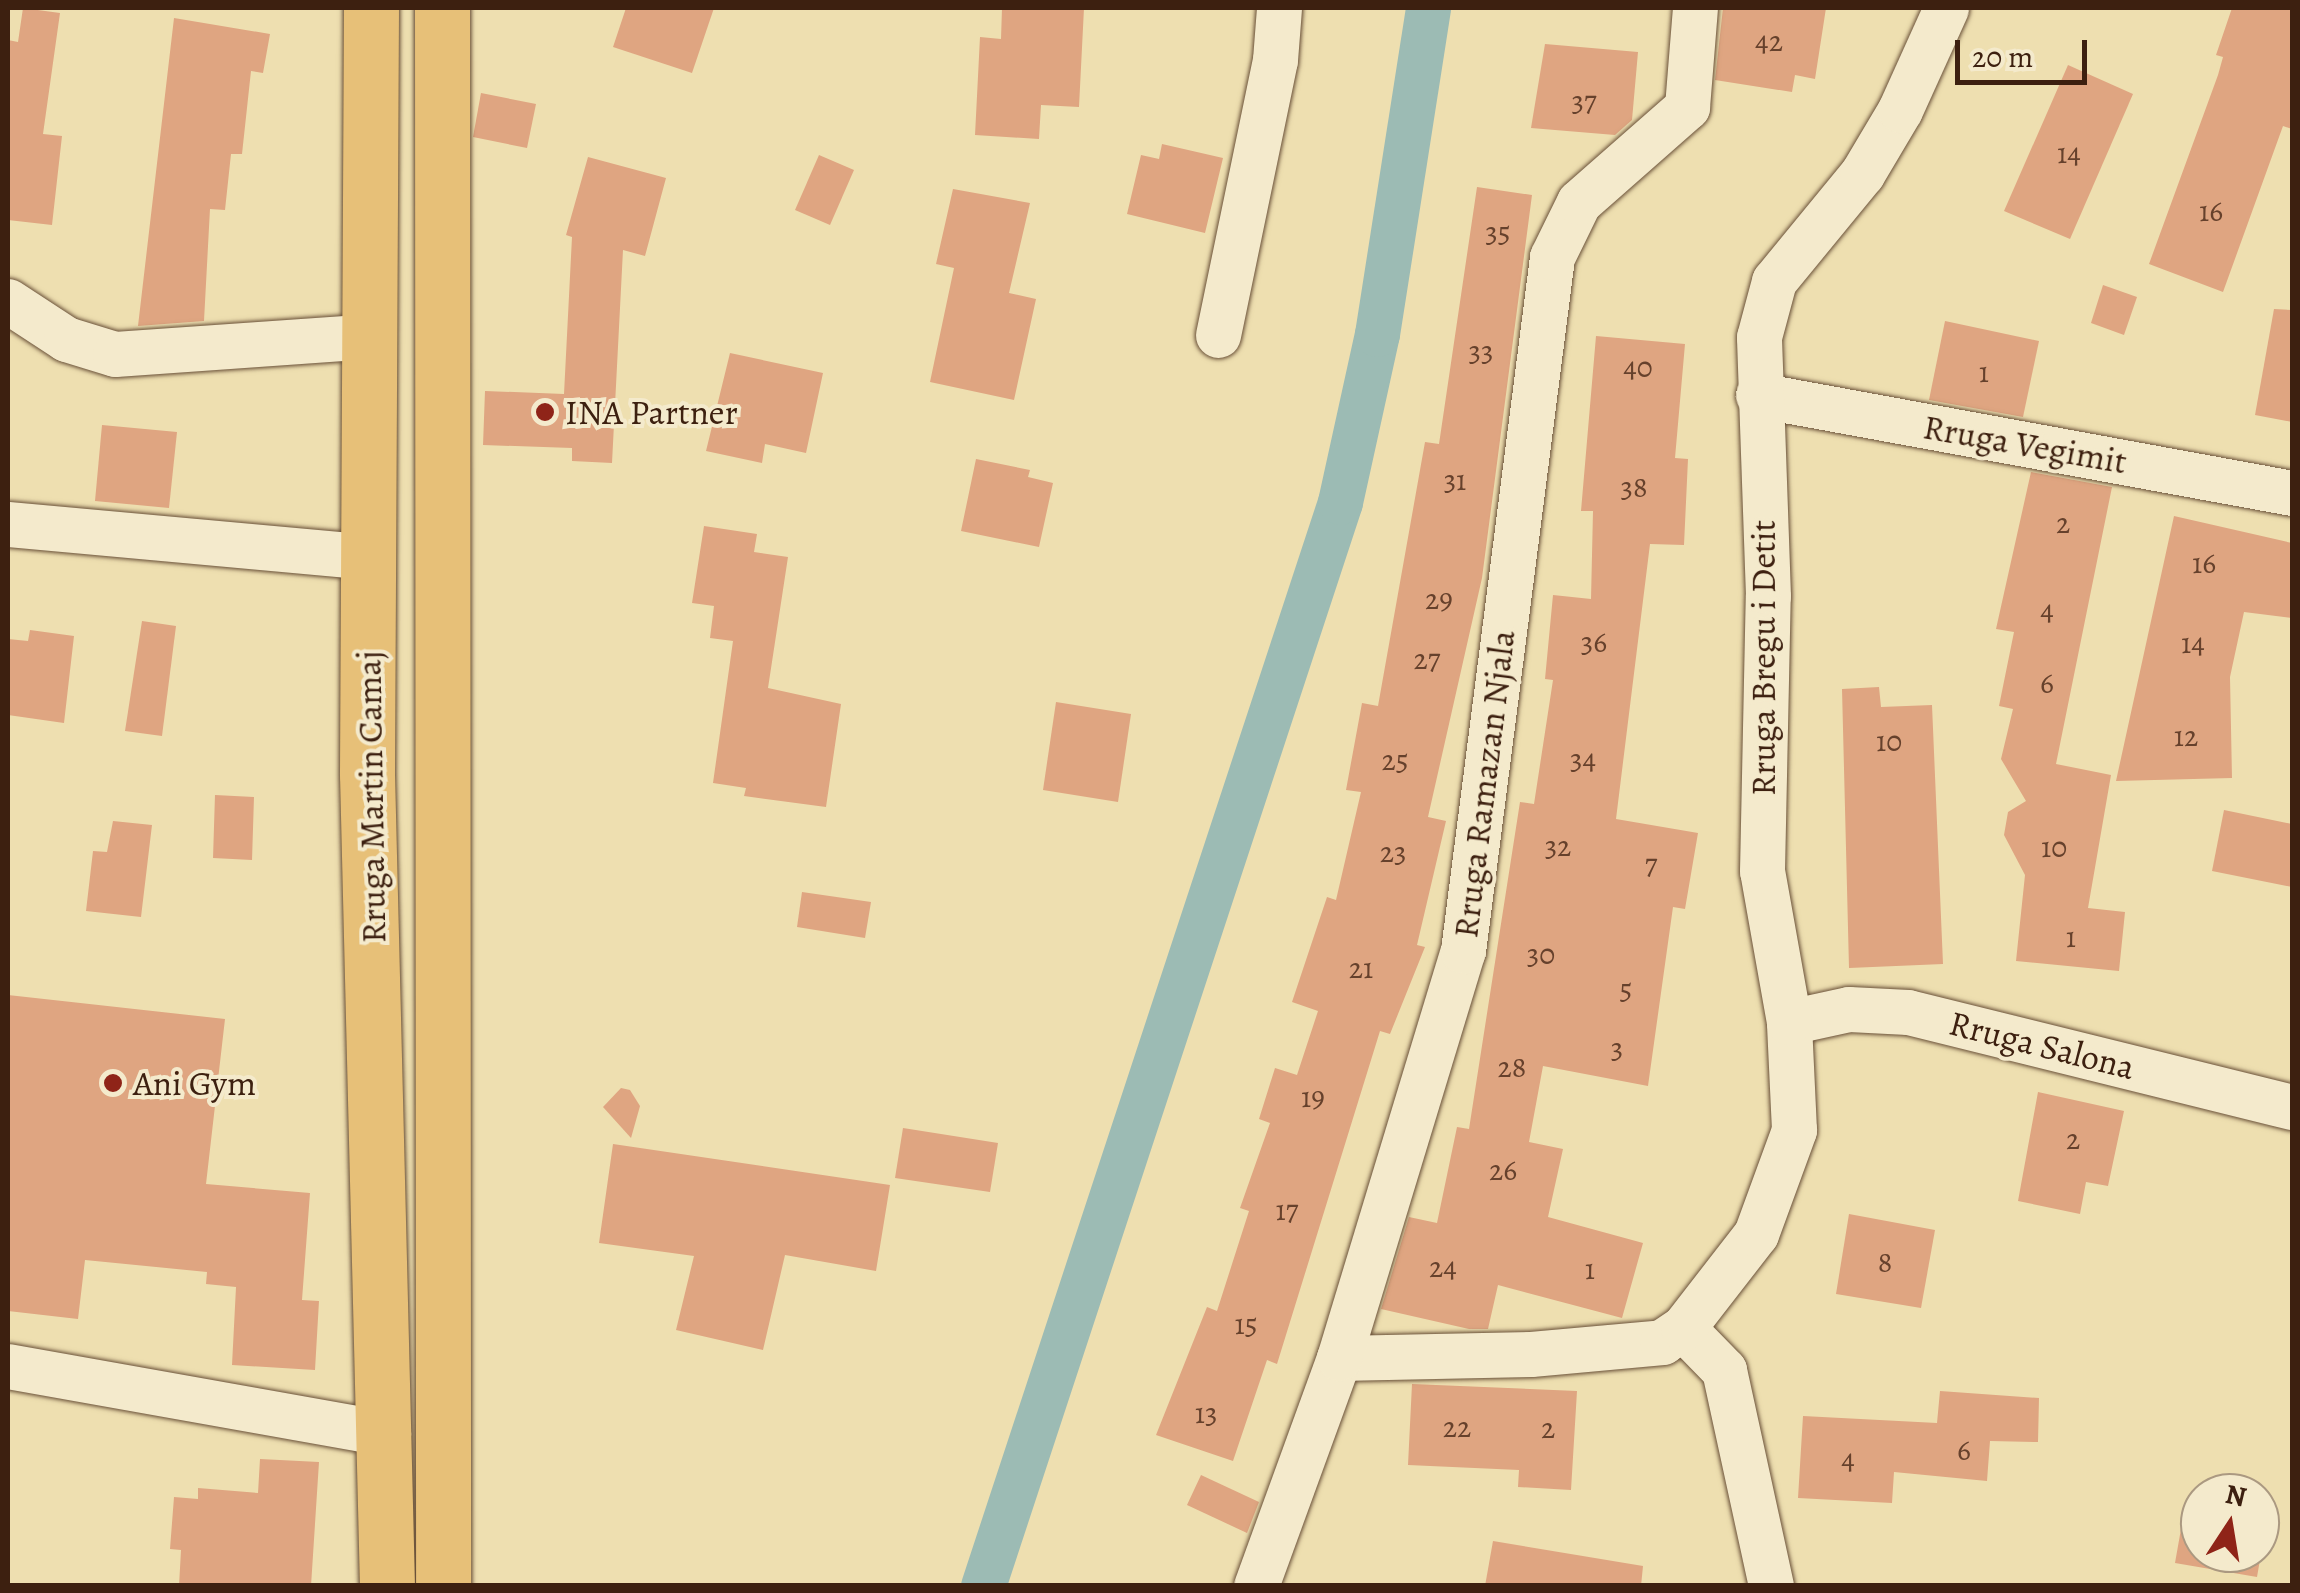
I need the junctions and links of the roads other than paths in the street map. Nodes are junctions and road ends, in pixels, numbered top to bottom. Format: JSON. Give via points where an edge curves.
{"nodes":[{"id":1,"x":370,"y":8,"type":"edge"},
{"id":2,"x":442,"y":8,"type":"edge"},
{"id":3,"x":1280,"y":8,"type":"edge"},
{"id":4,"x":1695,"y":8,"type":"edge"},
{"id":5,"x":1946,"y":8,"type":"edge"},
{"id":6,"x":8,"y":300,"type":"edge"},
{"id":7,"x":1218,"y":335,"type":"dead end"},
{"id":8,"x":370,"y":336,"type":"junction"},
{"id":9,"x":1758,"y":396,"type":"junction"},
{"id":10,"x":2292,"y":493,"type":"edge"},
{"id":11,"x":8,"y":524,"type":"edge"},
{"id":12,"x":370,"y":556,"type":"junction"},
{"id":13,"x":1789,"y":1022,"type":"junction"},
{"id":14,"x":2292,"y":1107,"type":"edge"},
{"id":15,"x":1683,"y":1328,"type":"junction"},
{"id":16,"x":1339,"y":1358,"type":"junction"},
{"id":17,"x":8,"y":1366,"type":"edge"},
{"id":18,"x":388,"y":1434,"type":"junction"},
{"id":19,"x":387,"y":1586,"type":"edge"},
{"id":20,"x":442,"y":1586,"type":"edge"},
{"id":21,"x":1256,"y":1586,"type":"edge"},
{"id":22,"x":1771,"y":1586,"type":"edge"}],
"edges":[{"from":1,"to":8,"type":"highway","name":"Rruga Martin Camaj"},
{"from":2,"to":20,"type":"highway","name":"Rruga Martin Camaj"},
{"from":3,"to":7,"type":"street"},
{"from":4,"to":16,"type":"street","name":"Rruga Ramazan Njala","via":[[1686,107],[1579,202],[1552,256],[1463,951]]},
{"from":5,"to":9,"type":"street","name":"Rruga Bregu i Detit","via":[[1900,110],[1862,174],[1774,281],[1759,337]]},
{"from":6,"to":8,"type":"street","via":[[66,339],[114,354]]},
{"from":8,"to":12,"type":"highway","name":"Rruga Martin Camaj"},
{"from":9,"to":10,"type":"street","name":"Rruga Vegimit"},
{"from":9,"to":13,"type":"street","name":"Rruga Bregu i Detit","via":[[1768,596],[1762,870]]},
{"from":11,"to":12,"type":"street"},
{"from":12,"to":18,"type":"highway","name":"Rruga Martin Camaj","via":[[367,774]]},
{"from":13,"to":14,"type":"street","name":"Rruga Salona","via":[[1850,1009],[1908,1012]]},
{"from":13,"to":15,"type":"street","name":"Rruga Bregu i Detit","via":[[1794,1130],[1756,1234]]},
{"from":15,"to":16,"type":"street","via":[[1662,1342],[1608,1348]]},
{"from":15,"to":22,"type":"street","via":[[1724,1370]]},
{"from":16,"to":21,"type":"street","name":"Rruga Ramazan Njala"},
{"from":17,"to":18,"type":"street"},
{"from":18,"to":19,"type":"highway","name":"Rruga Martin Camaj"}]}
